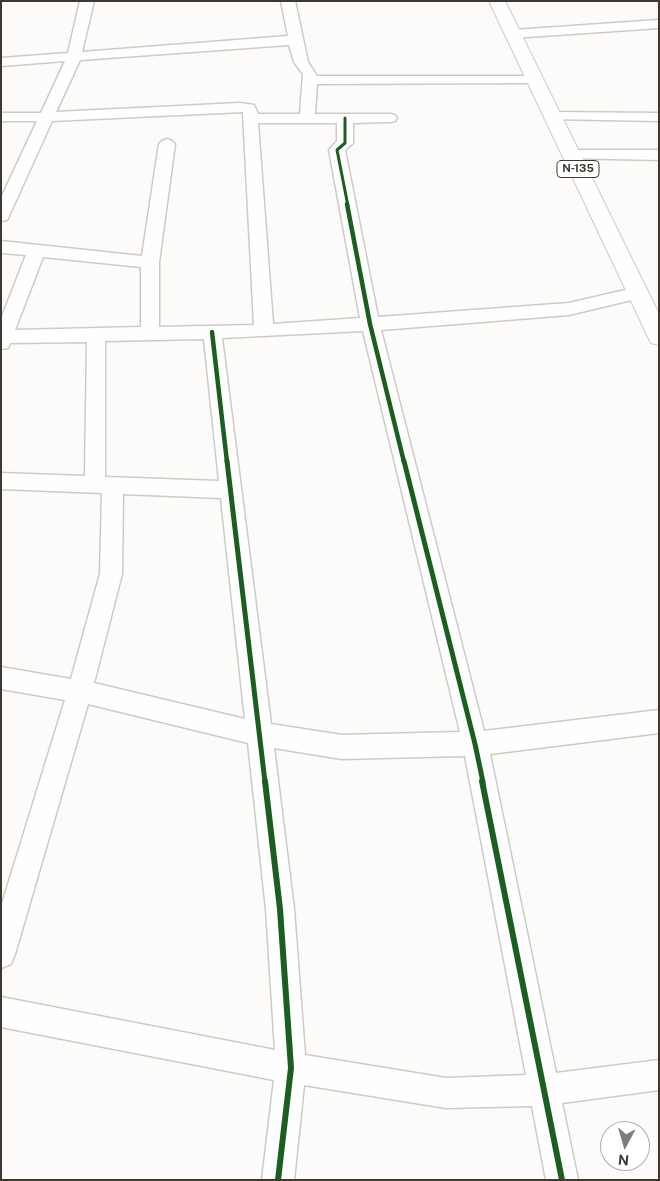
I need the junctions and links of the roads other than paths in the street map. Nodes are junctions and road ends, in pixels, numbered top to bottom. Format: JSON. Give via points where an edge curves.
{"nodes":[{"id":1,"x":87,"y":1,"type":"edge"},
{"id":2,"x":288,"y":1,"type":"edge"},
{"id":3,"x":497,"y":1,"type":"edge"},
{"id":4,"x":659,"y":24,"type":"edge"},
{"id":5,"x":513,"y":34,"type":"junction"},
{"id":6,"x":295,"y":40,"type":"junction"},
{"id":7,"x":74,"y":57,"type":"junction"},
{"id":8,"x":1,"y":62,"type":"edge"},
{"id":9,"x":535,"y":79,"type":"junction"},
{"id":10,"x":310,"y":80,"type":"junction"},
{"id":11,"x":553,"y":116,"type":"junction"},
{"id":12,"x":1,"y":117,"type":"edge"},
{"id":13,"x":45,"y":117,"type":"junction"},
{"id":14,"x":307,"y":118,"type":"junction"},
{"id":15,"x":345,"y":118,"type":"junction"},
{"id":16,"x":390,"y":118,"type":"dead end"},
{"id":17,"x":659,"y":118,"type":"edge"},
{"id":18,"x":250,"y":119,"type":"junction"},
{"id":19,"x":167,"y":144,"type":"dead end"},
{"id":20,"x":571,"y":154,"type":"junction"},
{"id":21,"x":659,"y":155,"type":"edge"},
{"id":22,"x":1,"y":216,"type":"edge"},
{"id":23,"x":1,"y":247,"type":"edge"},
{"id":24,"x":37,"y":250,"type":"junction"},
{"id":25,"x":150,"y":262,"type":"junction"},
{"id":26,"x":638,"y":294,"type":"junction"},
{"id":27,"x":370,"y":324,"type":"junction"},
{"id":28,"x":264,"y":331,"type":"junction"},
{"id":29,"x":212,"y":332,"type":"junction"},
{"id":30,"x":150,"y":333,"type":"junction"},
{"id":31,"x":96,"y":335,"type":"junction"},
{"id":32,"x":659,"y":337,"type":"edge"},
{"id":33,"x":2,"y":340,"type":"edge"},
{"id":34,"x":1,"y":480,"type":"edge"},
{"id":35,"x":104,"y":484,"type":"junction"},
{"id":36,"x":231,"y":490,"type":"junction"},
{"id":37,"x":1,"y":678,"type":"edge"},
{"id":38,"x":80,"y":691,"type":"junction"},
{"id":39,"x":659,"y":721,"type":"edge"},
{"id":40,"x":259,"y":734,"type":"junction"},
{"id":41,"x":476,"y":744,"type":"junction"},
{"id":42,"x":1,"y":954,"type":"edge"},
{"id":43,"x":1,"y":1012,"type":"edge"},
{"id":44,"x":291,"y":1068,"type":"junction"},
{"id":45,"x":659,"y":1075,"type":"edge"},
{"id":46,"x":545,"y":1090,"type":"junction"},
{"id":47,"x":278,"y":1180,"type":"edge"},
{"id":48,"x":562,"y":1180,"type":"edge"}],
"edges":[{"from":1,"to":7,"type":"street"},
{"from":2,"to":6,"type":"street"},
{"from":3,"to":5,"type":"highway","number":"N-135"},
{"from":4,"to":5,"type":"street"},
{"from":5,"to":9,"type":"highway","number":"N-135"},
{"from":6,"to":7,"type":"street"},
{"from":6,"to":10,"type":"street"},
{"from":7,"to":8,"type":"street"},
{"from":7,"to":13,"type":"street"},
{"from":9,"to":10,"type":"street"},
{"from":9,"to":11,"type":"highway","number":"N-135"},
{"from":10,"to":14,"type":"street"},
{"from":11,"to":17,"type":"street"},
{"from":11,"to":20,"type":"highway","number":"N-135"},
{"from":12,"to":13,"type":"street"},
{"from":13,"to":18,"type":"street","via":[[240,107],[248,108]]},
{"from":13,"to":22,"type":"street"},
{"from":14,"to":15,"type":"street"},
{"from":14,"to":18,"type":"street"},
{"from":15,"to":16,"type":"street"},
{"from":15,"to":27,"type":"street","via":[[346,143],[337,150]]},
{"from":18,"to":28,"type":"street"},
{"from":19,"to":25,"type":"street"},
{"from":20,"to":21,"type":"street"},
{"from":20,"to":26,"type":"highway","number":"N-135"},
{"from":23,"to":24,"type":"street"},
{"from":24,"to":25,"type":"street"},
{"from":24,"to":33,"type":"street"},
{"from":25,"to":30,"type":"street"},
{"from":26,"to":27,"type":"street","via":[[569,309]]},
{"from":26,"to":32,"type":"highway","number":"N-135"},
{"from":27,"to":28,"type":"street"},
{"from":27,"to":41,"type":"street"},
{"from":28,"to":29,"type":"street"},
{"from":29,"to":30,"type":"street"},
{"from":29,"to":36,"type":"street"},
{"from":30,"to":31,"type":"street"},
{"from":31,"to":33,"type":"street"},
{"from":31,"to":35,"type":"street"},
{"from":34,"to":35,"type":"street"},
{"from":35,"to":36,"type":"street"},
{"from":35,"to":38,"type":"street","via":[[110,574]]},
{"from":36,"to":40,"type":"street"},
{"from":37,"to":38,"type":"street"},
{"from":38,"to":40,"type":"street"},
{"from":38,"to":42,"type":"street"},
{"from":39,"to":41,"type":"street"},
{"from":40,"to":41,"type":"street","via":[[342,747]]},
{"from":40,"to":44,"type":"street","via":[[280,910]]},
{"from":41,"to":46,"type":"street"},
{"from":43,"to":44,"type":"street"},
{"from":44,"to":46,"type":"street","via":[[446,1094]]},
{"from":44,"to":47,"type":"street"},
{"from":45,"to":46,"type":"street"},
{"from":46,"to":48,"type":"street"}]}
